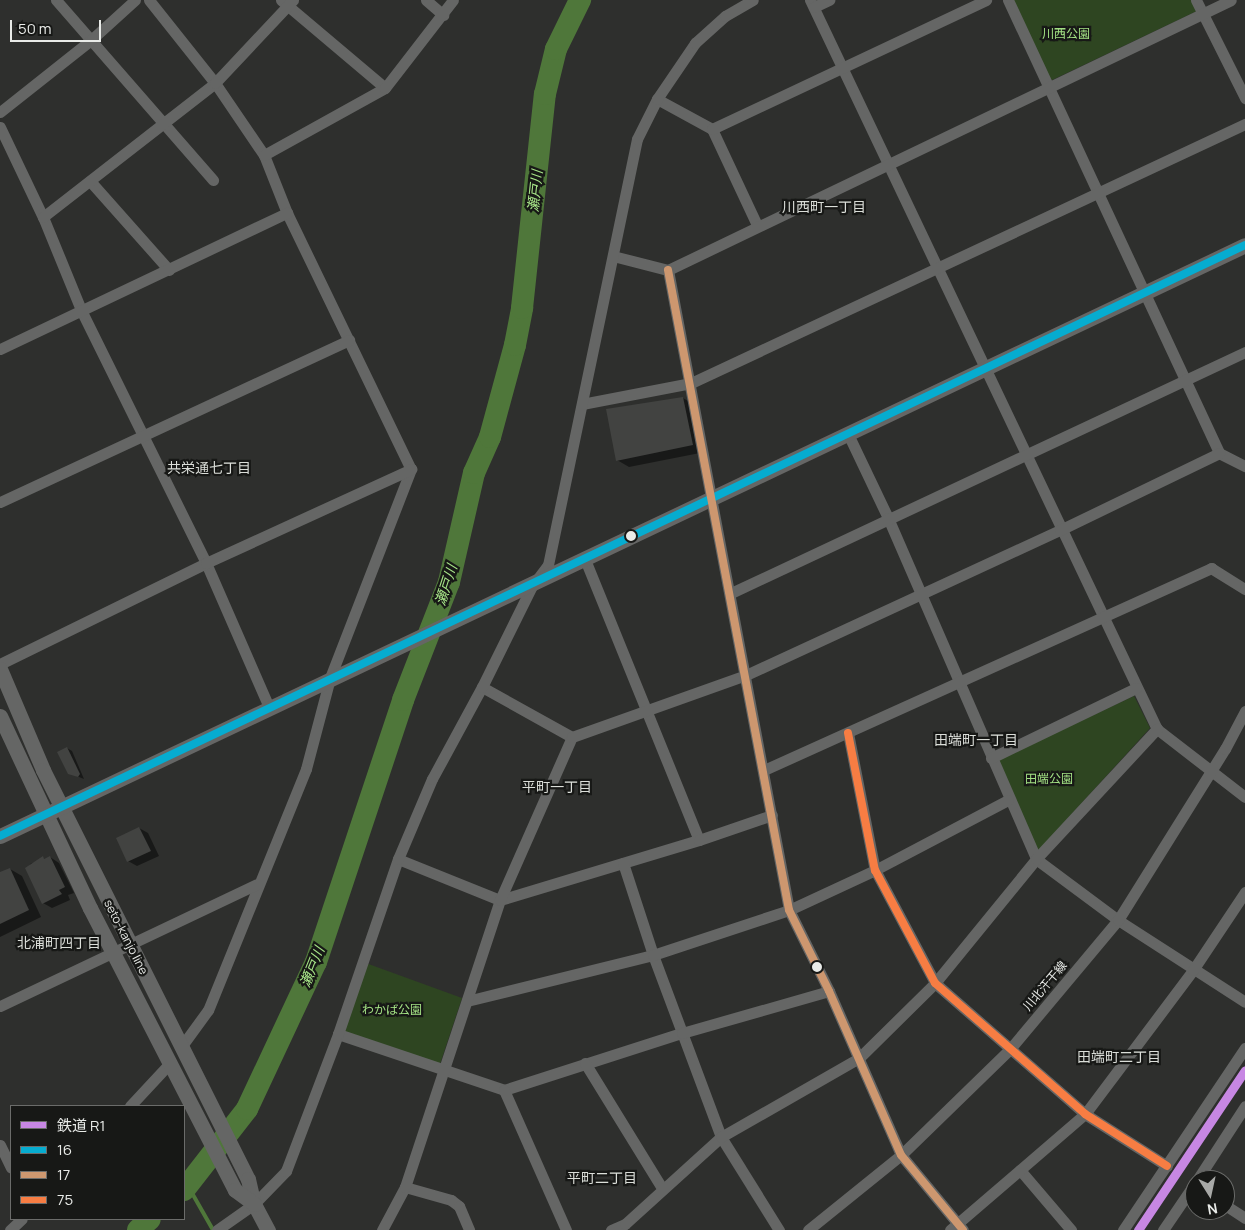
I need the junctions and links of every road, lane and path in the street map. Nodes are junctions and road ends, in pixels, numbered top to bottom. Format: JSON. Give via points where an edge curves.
{"nodes":[{"id":1,"x":56,"y":0,"type":"edge"},
{"id":2,"x":135,"y":0,"type":"edge"},
{"id":3,"x":149,"y":0,"type":"edge"},
{"id":4,"x":426,"y":0,"type":"edge"},
{"id":5,"x":453,"y":0,"type":"edge"},
{"id":6,"x":753,"y":0,"type":"edge"},
{"id":7,"x":829,"y":0,"type":"edge"},
{"id":8,"x":986,"y":0,"type":"edge"},
{"id":9,"x":1008,"y":0,"type":"edge"},
{"id":10,"x":1196,"y":0,"type":"edge"},
{"id":11,"x":1231,"y":0,"type":"edge"},
{"id":12,"x":287,"y":2,"type":"edge"},
{"id":13,"x":812,"y":4,"type":"edge"},
{"id":14,"x":1202,"y":14,"type":"junction"},
{"id":15,"x":443,"y":15,"type":"junction"},
{"id":16,"x":92,"y":39,"type":"junction"},
{"id":17,"x":842,"y":69,"type":"junction"},
{"id":18,"x":214,"y":83,"type":"junction"},
{"id":19,"x":385,"y":88,"type":"junction"},
{"id":20,"x":1048,"y":88,"type":"junction"},
{"id":21,"x":1245,"y":98,"type":"edge"},
{"id":22,"x":657,"y":99,"type":"junction"},
{"id":23,"x":0,"y":112,"type":"edge"},
{"id":24,"x":1245,"y":124,"type":"edge"},
{"id":25,"x":162,"y":125,"type":"junction"},
{"id":26,"x":0,"y":127,"type":"edge"},
{"id":27,"x":712,"y":130,"type":"junction"},
{"id":28,"x":264,"y":155,"type":"junction"},
{"id":29,"x":888,"y":164,"type":"junction"},
{"id":30,"x":213,"y":180,"type":"dead end"},
{"id":31,"x":90,"y":182,"type":"junction"},
{"id":32,"x":1098,"y":192,"type":"junction"},
{"id":33,"x":287,"y":213,"type":"junction"},
{"id":34,"x":43,"y":217,"type":"junction"},
{"id":35,"x":757,"y":225,"type":"junction"},
{"id":36,"x":1245,"y":245,"type":"edge"},
{"id":37,"x":613,"y":256,"type":"junction"},
{"id":38,"x":935,"y":269,"type":"junction"},
{"id":39,"x":169,"y":270,"type":"junction"},
{"id":40,"x":668,"y":270,"type":"junction"},
{"id":41,"x":1146,"y":294,"type":"junction"},
{"id":42,"x":82,"y":312,"type":"junction"},
{"id":43,"x":349,"y":340,"type":"junction"},
{"id":44,"x":0,"y":350,"type":"edge"},
{"id":45,"x":1245,"y":352,"type":"edge"},
{"id":46,"x":985,"y":370,"type":"junction"},
{"id":47,"x":1185,"y":380,"type":"junction"},
{"id":48,"x":691,"y":383,"type":"junction"},
{"id":49,"x":582,"y":404,"type":"junction"},
{"id":50,"x":848,"y":434,"type":"junction"},
{"id":51,"x":142,"y":435,"type":"junction"},
{"id":52,"x":1219,"y":453,"type":"junction"},
{"id":53,"x":1025,"y":456,"type":"junction"},
{"id":54,"x":1245,"y":466,"type":"edge"},
{"id":55,"x":411,"y":469,"type":"junction"},
{"id":56,"x":713,"y":498,"type":"junction"},
{"id":57,"x":0,"y":502,"type":"edge"},
{"id":58,"x":888,"y":518,"type":"junction"},
{"id":59,"x":1060,"y":530,"type":"junction"},
{"id":60,"x":584,"y":557,"type":"junction"},
{"id":61,"x":206,"y":563,"type":"junction"},
{"id":62,"x":532,"y":586,"type":"junction"},
{"id":63,"x":1245,"y":589,"type":"edge"},
{"id":64,"x":731,"y":593,"type":"junction"},
{"id":65,"x":921,"y":594,"type":"junction"},
{"id":66,"x":1103,"y":616,"type":"junction"},
{"id":67,"x":0,"y":664,"type":"edge"},
{"id":68,"x":0,"y":669,"type":"edge"},
{"id":69,"x":746,"y":675,"type":"junction"},
{"id":70,"x":330,"y":678,"type":"junction"},
{"id":71,"x":959,"y":680,"type":"junction"},
{"id":72,"x":482,"y":687,"type":"junction"},
{"id":73,"x":1136,"y":688,"type":"junction"},
{"id":74,"x":269,"y":707,"type":"junction"},
{"id":75,"x":648,"y":710,"type":"junction"},
{"id":76,"x":1245,"y":712,"type":"edge"},
{"id":77,"x":0,"y":716,"type":"edge"},
{"id":78,"x":1156,"y":728,"type":"junction"},
{"id":79,"x":848,"y":733,"type":"junction"},
{"id":80,"x":572,"y":737,"type":"junction"},
{"id":81,"x":991,"y":758,"type":"junction"},
{"id":82,"x":764,"y":770,"type":"junction"},
{"id":83,"x":1210,"y":772,"type":"junction"},
{"id":84,"x":1245,"y":797,"type":"edge"},
{"id":85,"x":1008,"y":800,"type":"junction"},
{"id":86,"x":61,"y":807,"type":"junction"},
{"id":87,"x":772,"y":814,"type":"junction"},
{"id":88,"x":45,"y":815,"type":"junction"},
{"id":89,"x":0,"y":836,"type":"edge"},
{"id":90,"x":699,"y":840,"type":"junction"},
{"id":91,"x":398,"y":859,"type":"junction"},
{"id":92,"x":1036,"y":859,"type":"junction"},
{"id":93,"x":623,"y":862,"type":"junction"},
{"id":94,"x":875,"y":870,"type":"junction"},
{"id":95,"x":257,"y":884,"type":"junction"},
{"id":96,"x":1245,"y":892,"type":"edge"},
{"id":97,"x":500,"y":900,"type":"junction"},
{"id":98,"x":789,"y":910,"type":"junction"},
{"id":99,"x":1118,"y":920,"type":"junction"},
{"id":100,"x":130,"y":945,"type":"junction"},
{"id":101,"x":112,"y":950,"type":"junction"},
{"id":102,"x":653,"y":955,"type":"junction"},
{"id":103,"x":1193,"y":970,"type":"junction"},
{"id":104,"x":935,"y":983,"type":"junction"},
{"id":105,"x":829,"y":991,"type":"junction"},
{"id":106,"x":467,"y":1001,"type":"junction"},
{"id":107,"x":1245,"y":1002,"type":"edge"},
{"id":108,"x":0,"y":1006,"type":"edge"},
{"id":109,"x":682,"y":1033,"type":"junction"},
{"id":110,"x":338,"y":1034,"type":"junction"},
{"id":111,"x":181,"y":1047,"type":"junction"},
{"id":112,"x":1245,"y":1048,"type":"edge"},
{"id":113,"x":1010,"y":1049,"type":"junction"},
{"id":114,"x":859,"y":1058,"type":"junction"},
{"id":115,"x":171,"y":1062,"type":"junction"},
{"id":116,"x":585,"y":1063,"type":"junction"},
{"id":117,"x":443,"y":1068,"type":"junction"},
{"id":118,"x":504,"y":1090,"type":"junction"},
{"id":119,"x":131,"y":1105,"type":"edge"},
{"id":120,"x":1245,"y":1106,"type":"edge"},
{"id":121,"x":1085,"y":1114,"type":"junction"},
{"id":122,"x":721,"y":1138,"type":"junction"},
{"id":123,"x":0,"y":1145,"type":"edge"},
{"id":124,"x":901,"y":1156,"type":"junction"},
{"id":125,"x":6,"y":1166,"type":"edge"},
{"id":126,"x":1167,"y":1166,"type":"junction"},
{"id":127,"x":1020,"y":1170,"type":"junction"},
{"id":128,"x":1204,"y":1170,"type":"edge"},
{"id":129,"x":405,"y":1187,"type":"junction"},
{"id":130,"x":662,"y":1188,"type":"junction"},
{"id":131,"x":1185,"y":1198,"type":"edge"},
{"id":132,"x":254,"y":1204,"type":"junction"},
{"id":133,"x":21,"y":1220,"type":"edge"},
{"id":134,"x":957,"y":1228,"type":"edge"},
{"id":135,"x":219,"y":1229,"type":"edge"},
{"id":136,"x":10,"y":1230,"type":"edge"},
{"id":137,"x":268,"y":1230,"type":"edge"},
{"id":138,"x":382,"y":1230,"type":"edge"},
{"id":139,"x":469,"y":1230,"type":"edge"},
{"id":140,"x":566,"y":1230,"type":"edge"},
{"id":141,"x":611,"y":1230,"type":"edge"},
{"id":142,"x":779,"y":1230,"type":"edge"},
{"id":143,"x":808,"y":1230,"type":"edge"},
{"id":144,"x":1071,"y":1230,"type":"edge"},
{"id":145,"x":1123,"y":1230,"type":"edge"},
{"id":146,"x":1163,"y":1230,"type":"edge"}],
"edges":[{"from":1,"to":16,"type":"street"},
{"from":2,"to":16,"type":"street"},
{"from":3,"to":18,"type":"street"},
{"from":4,"to":15,"type":"street"},
{"from":5,"to":15,"type":"street"},
{"from":6,"to":22,"type":"street","via":[[725,16],[695,43]]},
{"from":7,"to":13,"type":"street"},
{"from":8,"to":17,"type":"street"},
{"from":9,"to":20,"type":"street"},
{"from":10,"to":14,"type":"street"},
{"from":11,"to":14,"type":"street"},
{"from":12,"to":18,"type":"street"},
{"from":12,"to":19,"type":"street"},
{"from":13,"to":17,"type":"street"},
{"from":14,"to":20,"type":"street"},
{"from":14,"to":21,"type":"street"},
{"from":15,"to":19,"type":"street"},
{"from":16,"to":23,"type":"street"},
{"from":16,"to":25,"type":"street"},
{"from":17,"to":27,"type":"street"},
{"from":17,"to":29,"type":"street"},
{"from":18,"to":25,"type":"street"},
{"from":18,"to":28,"type":"street"},
{"from":19,"to":28,"type":"street"},
{"from":20,"to":29,"type":"street"},
{"from":20,"to":32,"type":"street"},
{"from":22,"to":27,"type":"street"},
{"from":22,"to":37,"type":"street","via":[[637,139]]},
{"from":24,"to":32,"type":"street"},
{"from":25,"to":30,"type":"street"},
{"from":25,"to":31,"type":"street"},
{"from":26,"to":34,"type":"street"},
{"from":27,"to":35,"type":"street"},
{"from":28,"to":33,"type":"street"},
{"from":29,"to":35,"type":"street"},
{"from":29,"to":38,"type":"street"},
{"from":31,"to":34,"type":"street"},
{"from":31,"to":39,"type":"street"},
{"from":32,"to":38,"type":"street"},
{"from":32,"to":41,"type":"street"},
{"from":33,"to":39,"type":"street"},
{"from":33,"to":43,"type":"street"},
{"from":34,"to":42,"type":"street"},
{"from":35,"to":40,"type":"street"},
{"from":36,"to":41,"type":"main road"},
{"from":37,"to":40,"type":"street"},
{"from":37,"to":49,"type":"street"},
{"from":38,"to":46,"type":"street"},
{"from":38,"to":48,"type":"street"},
{"from":39,"to":42,"type":"street"},
{"from":40,"to":48,"type":"street"},
{"from":41,"to":46,"type":"main road"},
{"from":41,"to":47,"type":"street"},
{"from":42,"to":44,"type":"street"},
{"from":42,"to":51,"type":"street"},
{"from":43,"to":51,"type":"street"},
{"from":43,"to":55,"type":"street"},
{"from":45,"to":47,"type":"street"},
{"from":46,"to":50,"type":"main road"},
{"from":46,"to":53,"type":"street"},
{"from":47,"to":52,"type":"street"},
{"from":47,"to":53,"type":"street"},
{"from":48,"to":49,"type":"street"},
{"from":48,"to":56,"type":"street"},
{"from":49,"to":62,"type":"street","via":[[548,565]]},
{"from":50,"to":56,"type":"main road"},
{"from":50,"to":58,"type":"street"},
{"from":51,"to":57,"type":"street"},
{"from":51,"to":61,"type":"street"},
{"from":52,"to":54,"type":"street"},
{"from":52,"to":59,"type":"street"},
{"from":53,"to":58,"type":"street"},
{"from":53,"to":59,"type":"street"},
{"from":55,"to":61,"type":"street"},
{"from":55,"to":70,"type":"street"},
{"from":56,"to":60,"type":"main road"},
{"from":56,"to":64,"type":"street"},
{"from":58,"to":64,"type":"street"},
{"from":58,"to":65,"type":"street"},
{"from":59,"to":65,"type":"street"},
{"from":59,"to":66,"type":"street"},
{"from":60,"to":62,"type":"main road"},
{"from":60,"to":75,"type":"street"},
{"from":61,"to":67,"type":"street"},
{"from":61,"to":74,"type":"street"},
{"from":62,"to":70,"type":"main road","via":[[507,594]]},
{"from":62,"to":72,"type":"street"},
{"from":63,"to":66,"type":"street","via":[[1210,568]]},
{"from":64,"to":69,"type":"street"},
{"from":65,"to":69,"type":"street"},
{"from":65,"to":71,"type":"street"},
{"from":66,"to":71,"type":"street"},
{"from":66,"to":73,"type":"street"},
{"from":68,"to":86,"type":"main road","name":"seto-kanjo line"},
{"from":69,"to":75,"type":"street"},
{"from":69,"to":82,"type":"street"},
{"from":70,"to":74,"type":"main road"},
{"from":70,"to":95,"type":"street","via":[[306,769]]},
{"from":71,"to":79,"type":"street"},
{"from":71,"to":81,"type":"street"},
{"from":72,"to":80,"type":"street"},
{"from":72,"to":91,"type":"street","via":[[432,779]]},
{"from":73,"to":78,"type":"street"},
{"from":73,"to":81,"type":"street"},
{"from":74,"to":86,"type":"main road"},
{"from":75,"to":80,"type":"street"},
{"from":75,"to":90,"type":"street"},
{"from":76,"to":83,"type":"street","name":"川北汗干線"},
{"from":77,"to":88,"type":"main road","name":"seto-kanjo line"},
{"from":78,"to":83,"type":"street"},
{"from":78,"to":92,"type":"street"},
{"from":79,"to":82,"type":"street"},
{"from":79,"to":94,"type":"street"},
{"from":80,"to":97,"type":"street"},
{"from":81,"to":85,"type":"street"},
{"from":82,"to":87,"type":"street"},
{"from":83,"to":84,"type":"street"},
{"from":83,"to":99,"type":"street","name":"川北汗干線"},
{"from":85,"to":92,"type":"street"},
{"from":85,"to":94,"type":"street"},
{"from":86,"to":88,"type":"main road"},
{"from":86,"to":100,"type":"main road","name":"seto-kanjo line"},
{"from":87,"to":90,"type":"street"},
{"from":87,"to":98,"type":"street"},
{"from":88,"to":89,"type":"main road"},
{"from":88,"to":101,"type":"main road","name":"seto-kanjo line"},
{"from":90,"to":93,"type":"street"},
{"from":91,"to":97,"type":"street"},
{"from":91,"to":110,"type":"street"},
{"from":92,"to":99,"type":"street"},
{"from":92,"to":104,"type":"street"},
{"from":93,"to":97,"type":"street"},
{"from":93,"to":102,"type":"street"},
{"from":94,"to":98,"type":"street"},
{"from":94,"to":104,"type":"street"},
{"from":95,"to":100,"type":"street"},
{"from":95,"to":111,"type":"street","via":[[208,1010]]},
{"from":96,"to":103,"type":"street"},
{"from":97,"to":106,"type":"street"},
{"from":98,"to":102,"type":"street"},
{"from":98,"to":105,"type":"street"},
{"from":99,"to":103,"type":"street"},
{"from":99,"to":113,"type":"street","name":"川北汗干線"},
{"from":100,"to":101,"type":"street"},
{"from":100,"to":111,"type":"main road","name":"seto-kanjo line"},
{"from":101,"to":108,"type":"street"},
{"from":101,"to":115,"type":"main road","name":"seto-kanjo line"},
{"from":102,"to":106,"type":"street"},
{"from":102,"to":109,"type":"street"},
{"from":103,"to":107,"type":"street"},
{"from":103,"to":121,"type":"street"},
{"from":104,"to":113,"type":"street"},
{"from":104,"to":114,"type":"street"},
{"from":105,"to":109,"type":"street"},
{"from":105,"to":114,"type":"street"},
{"from":106,"to":117,"type":"street"},
{"from":109,"to":116,"type":"street"},
{"from":109,"to":122,"type":"street"},
{"from":110,"to":117,"type":"street"},
{"from":110,"to":132,"type":"street","via":[[286,1170]]},
{"from":111,"to":132,"type":"main road","name":"seto-kanjo line","via":[[248,1179]]},
{"from":112,"to":126,"type":"street"},
{"from":113,"to":121,"type":"street"},
{"from":113,"to":124,"type":"street","name":"川北汗干線"},
{"from":114,"to":122,"type":"street"},
{"from":114,"to":124,"type":"street"},
{"from":115,"to":119,"type":"street"},
{"from":115,"to":132,"type":"main road","name":"seto-kanjo line","via":[[235,1190]]},
{"from":116,"to":118,"type":"street"},
{"from":116,"to":130,"type":"street"},
{"from":117,"to":118,"type":"street"},
{"from":117,"to":129,"type":"street"},
{"from":118,"to":140,"type":"street"},
{"from":120,"to":128,"type":"street"},
{"from":121,"to":126,"type":"street"},
{"from":121,"to":127,"type":"street"},
{"from":122,"to":130,"type":"street"},
{"from":122,"to":142,"type":"street"},
{"from":123,"to":125,"type":"street"},
{"from":124,"to":134,"type":"street"},
{"from":124,"to":143,"type":"street","name":"川北汗干線"},
{"from":126,"to":145,"type":"street"},
{"from":127,"to":134,"type":"street"},
{"from":127,"to":144,"type":"street"},
{"from":129,"to":138,"type":"street"},
{"from":129,"to":139,"type":"street","via":[[451,1200],[459,1206]]},
{"from":130,"to":141,"type":"street","via":[[624,1224]]},
{"from":131,"to":146,"type":"street"},
{"from":132,"to":135,"type":"street"},
{"from":132,"to":137,"type":"main road","name":"seto-kanjo line"},
{"from":133,"to":136,"type":"street"}]}
